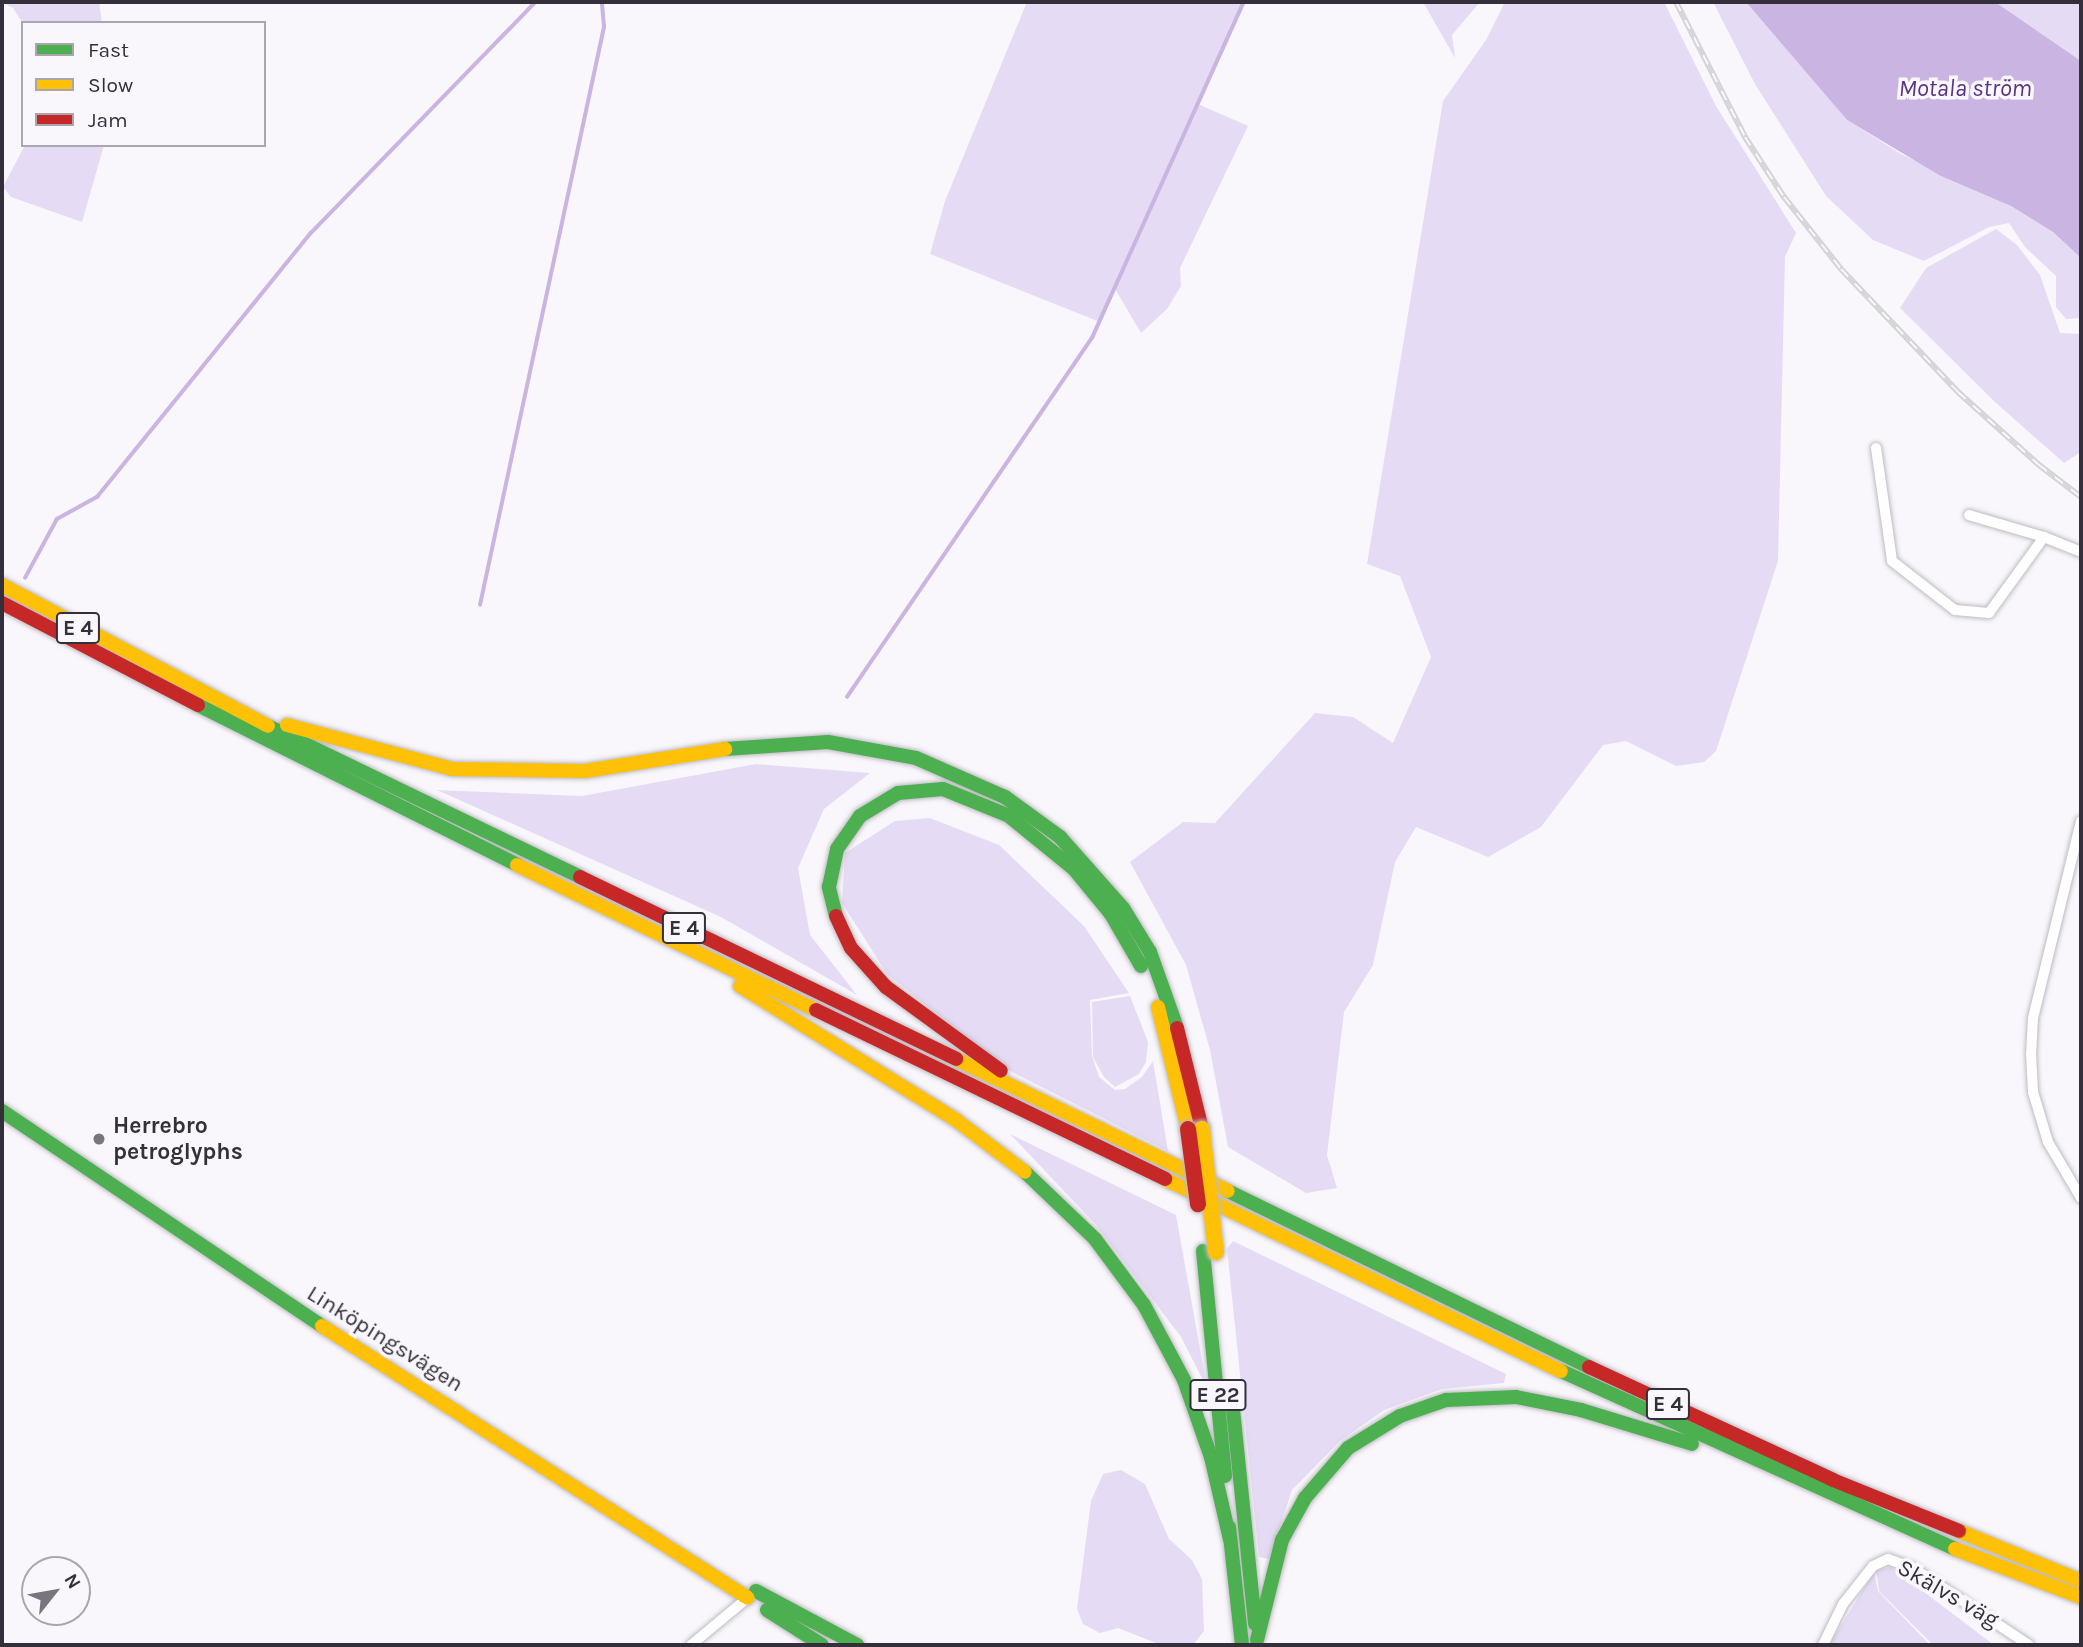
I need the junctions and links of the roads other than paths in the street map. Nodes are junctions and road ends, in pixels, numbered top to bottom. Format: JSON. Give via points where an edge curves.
{"nodes":[{"id":1,"x":1876,"y":448,"type":"dead end"},
{"id":2,"x":1969,"y":514,"type":"dead end"},
{"id":3,"x":2044,"y":537,"type":"junction"},
{"id":4,"x":2081,"y":552,"type":"edge"},
{"id":5,"x":2,"y":585,"type":"edge"},
{"id":6,"x":2,"y":603,"type":"edge"},
{"id":7,"x":235,"y":710,"type":"junction"},
{"id":8,"x":2081,"y":821,"type":"edge"},
{"id":9,"x":622,"y":916,"type":"junction"},
{"id":10,"x":2,"y":1111,"type":"edge"},
{"id":11,"x":1063,"y":1112,"type":"junction"},
{"id":12,"x":1195,"y":1129,"type":"junction"},
{"id":13,"x":2081,"y":1198,"type":"edge"},
{"id":14,"x":1210,"y":1252,"type":"junction"},
{"id":15,"x":1758,"y":1465,"type":"junction"},
{"id":16,"x":1230,"y":1539,"type":"junction"},
{"id":17,"x":2081,"y":1581,"type":"edge"},
{"id":18,"x":752,"y":1594,"type":"junction"},
{"id":19,"x":2081,"y":1597,"type":"edge"},
{"id":20,"x":1252,"y":1644,"type":"edge"},
{"id":21,"x":691,"y":1645,"type":"edge"},
{"id":22,"x":822,"y":1645,"type":"edge"},
{"id":23,"x":857,"y":1645,"type":"edge"},
{"id":24,"x":1823,"y":1645,"type":"edge"},
{"id":25,"x":2029,"y":1645,"type":"edge"}],
"edges":[{"from":1,"to":3,"type":"street","via":[[1892,561],[1955,610],[1989,612]]},
{"from":2,"to":3,"type":"street"},
{"from":3,"to":4,"type":"street"},
{"from":5,"to":7,"type":"main road","number":"E 4"},
{"from":6,"to":9,"type":"main road","number":"E 4","via":[[186,702]]},
{"from":7,"to":11,"type":"main road","number":"E 4"},
{"from":7,"to":12,"type":"main road","via":[[452,769],[585,771],[745,746],[828,742],[916,758],[963,775],[1014,803],[1060,837],[1124,908],[1150,952],[1172,1006]]},
{"from":8,"to":13,"type":"street","via":[[2033,1018],[2031,1053],[2034,1092],[2048,1142]]},
{"from":9,"to":15,"type":"main road","number":"E 4"},
{"from":9,"to":16,"type":"main road","via":[[905,1086],[999,1151],[1066,1209],[1120,1270],[1165,1341],[1198,1416]]},
{"from":10,"to":18,"type":"main road","name":"Linköpingsvägen","via":[[219,1260]]},
{"from":11,"to":12,"type":"main road","via":[[909,1007],[850,948],[831,905],[831,868],[846,831],[877,802],[920,789],[966,796],[1009,816],[1074,869],[1111,914],[1150,984]]},
{"from":11,"to":17,"type":"main road","number":"E 4","via":[[1784,1457],[1990,1547]]},
{"from":12,"to":14,"type":"main road","number":"E 22","bridge":true},
{"from":14,"to":16,"type":"main road","number":"E 22"},
{"from":14,"to":20,"type":"main road"},
{"from":15,"to":19,"type":"main road","number":"E 4","via":[[1907,1531]]},
{"from":15,"to":20,"type":"main road","via":[[1540,1401],[1472,1396],[1421,1407],[1363,1437],[1317,1480],[1282,1540]]},
{"from":16,"to":20,"type":"main road","number":"E 22"},
{"from":18,"to":21,"type":"street"},
{"from":18,"to":22,"type":"main road"},
{"from":18,"to":23,"type":"main road"},
{"from":24,"to":25,"type":"street","name":"Skälvs väg","via":[[1843,1604],[1873,1566],[1888,1559],[1913,1568]]}]}
